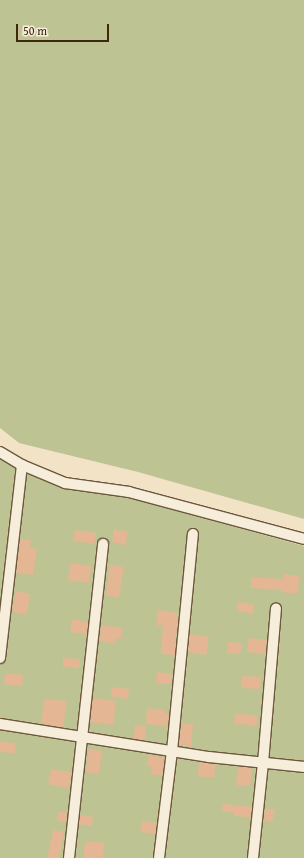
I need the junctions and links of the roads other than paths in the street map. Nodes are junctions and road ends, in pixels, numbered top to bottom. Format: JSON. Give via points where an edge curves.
{"nodes":[{"id":1,"x":0,"y":452,"type":"edge"},
{"id":2,"x":22,"y":465,"type":"junction"},
{"id":3,"x":193,"y":534,"type":"dead end"},
{"id":4,"x":304,"y":539,"type":"edge"},
{"id":5,"x":103,"y":544,"type":"dead end"},
{"id":6,"x":276,"y":609,"type":"dead end"},
{"id":7,"x":0,"y":658,"type":"edge"},
{"id":8,"x":0,"y":724,"type":"edge"},
{"id":9,"x":82,"y":736,"type":"junction"},
{"id":10,"x":172,"y":751,"type":"junction"},
{"id":11,"x":263,"y":763,"type":"junction"},
{"id":12,"x":304,"y":767,"type":"edge"},
{"id":13,"x":69,"y":858,"type":"edge"},
{"id":14,"x":160,"y":858,"type":"edge"},
{"id":15,"x":253,"y":858,"type":"edge"}],
"edges":[{"from":1,"to":2,"type":"street"},
{"from":2,"to":4,"type":"street","via":[[64,484],[128,492]]},
{"from":2,"to":7,"type":"street"},
{"from":3,"to":10,"type":"street"},
{"from":5,"to":9,"type":"street"},
{"from":6,"to":11,"type":"street"},
{"from":8,"to":9,"type":"street"},
{"from":9,"to":10,"type":"street"},
{"from":9,"to":13,"type":"street"},
{"from":10,"to":11,"type":"street"},
{"from":10,"to":14,"type":"street"},
{"from":11,"to":12,"type":"street"},
{"from":11,"to":15,"type":"street"}]}
